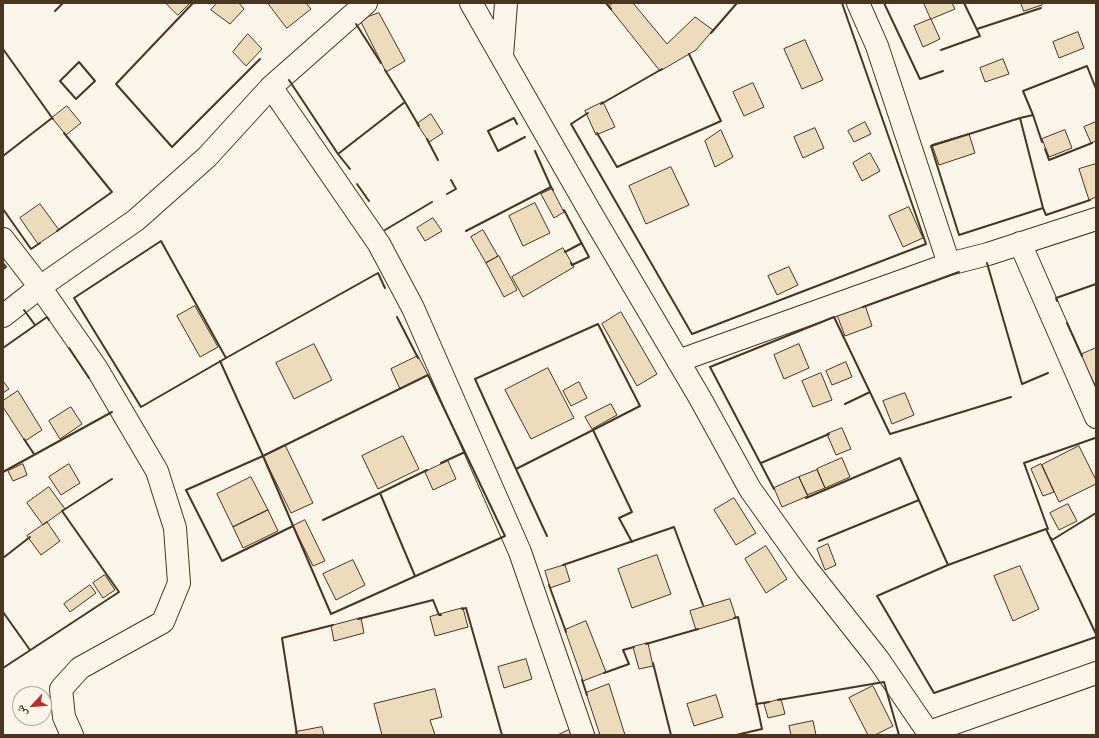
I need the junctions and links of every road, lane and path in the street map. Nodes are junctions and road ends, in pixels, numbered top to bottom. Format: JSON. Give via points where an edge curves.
{"nodes":[{"id":1,"x":366,"y":3,"type":"edge"},
{"id":2,"x":471,"y":3,"type":"edge"},
{"id":3,"x":506,"y":3,"type":"edge"},
{"id":4,"x":858,"y":3,"type":"edge"},
{"id":5,"x":502,"y":56,"type":"junction"},
{"id":6,"x":271,"y":86,"type":"junction"},
{"id":7,"x":1096,"y":219,"type":"edge"},
{"id":8,"x":3,"y":239,"type":"edge"},
{"id":9,"x":1020,"y":243,"type":"junction"},
{"id":10,"x":949,"y":264,"type":"junction"},
{"id":11,"x":40,"y":287,"type":"junction"},
{"id":12,"x":3,"y":316,"type":"edge"},
{"id":13,"x":678,"y":360,"type":"junction"},
{"id":14,"x":1096,"y":417,"type":"edge"},
{"id":15,"x":1096,"y":673,"type":"edge"},
{"id":16,"x":930,"y":734,"type":"edge"},
{"id":17,"x":72,"y":735,"type":"edge"},
{"id":18,"x":584,"y":735,"type":"edge"}],
"edges":[{"from":1,"to":6,"type":"street"},
{"from":2,"to":5,"type":"street"},
{"from":3,"to":5,"type":"street"},
{"from":4,"to":10,"type":"street","via":[[877,46]]},
{"from":5,"to":13,"type":"street"},
{"from":6,"to":11,"type":"street","via":[[206,157],[136,220]]},
{"from":6,"to":18,"type":"street","via":[[379,244],[413,308],[520,552]]},
{"from":7,"to":9,"type":"street"},
{"from":8,"to":11,"type":"street"},
{"from":9,"to":10,"type":"street"},
{"from":9,"to":14,"type":"street"},
{"from":10,"to":13,"type":"street"},
{"from":11,"to":12,"type":"street"},
{"from":11,"to":17,"type":"street","via":[[97,369],[157,471],[175,528],[179,584],[164,622],[80,668],[61,689],[64,717]]},
{"from":13,"to":16,"type":"street","via":[[750,489],[878,659]]},
{"from":15,"to":16,"type":"street"}]}
